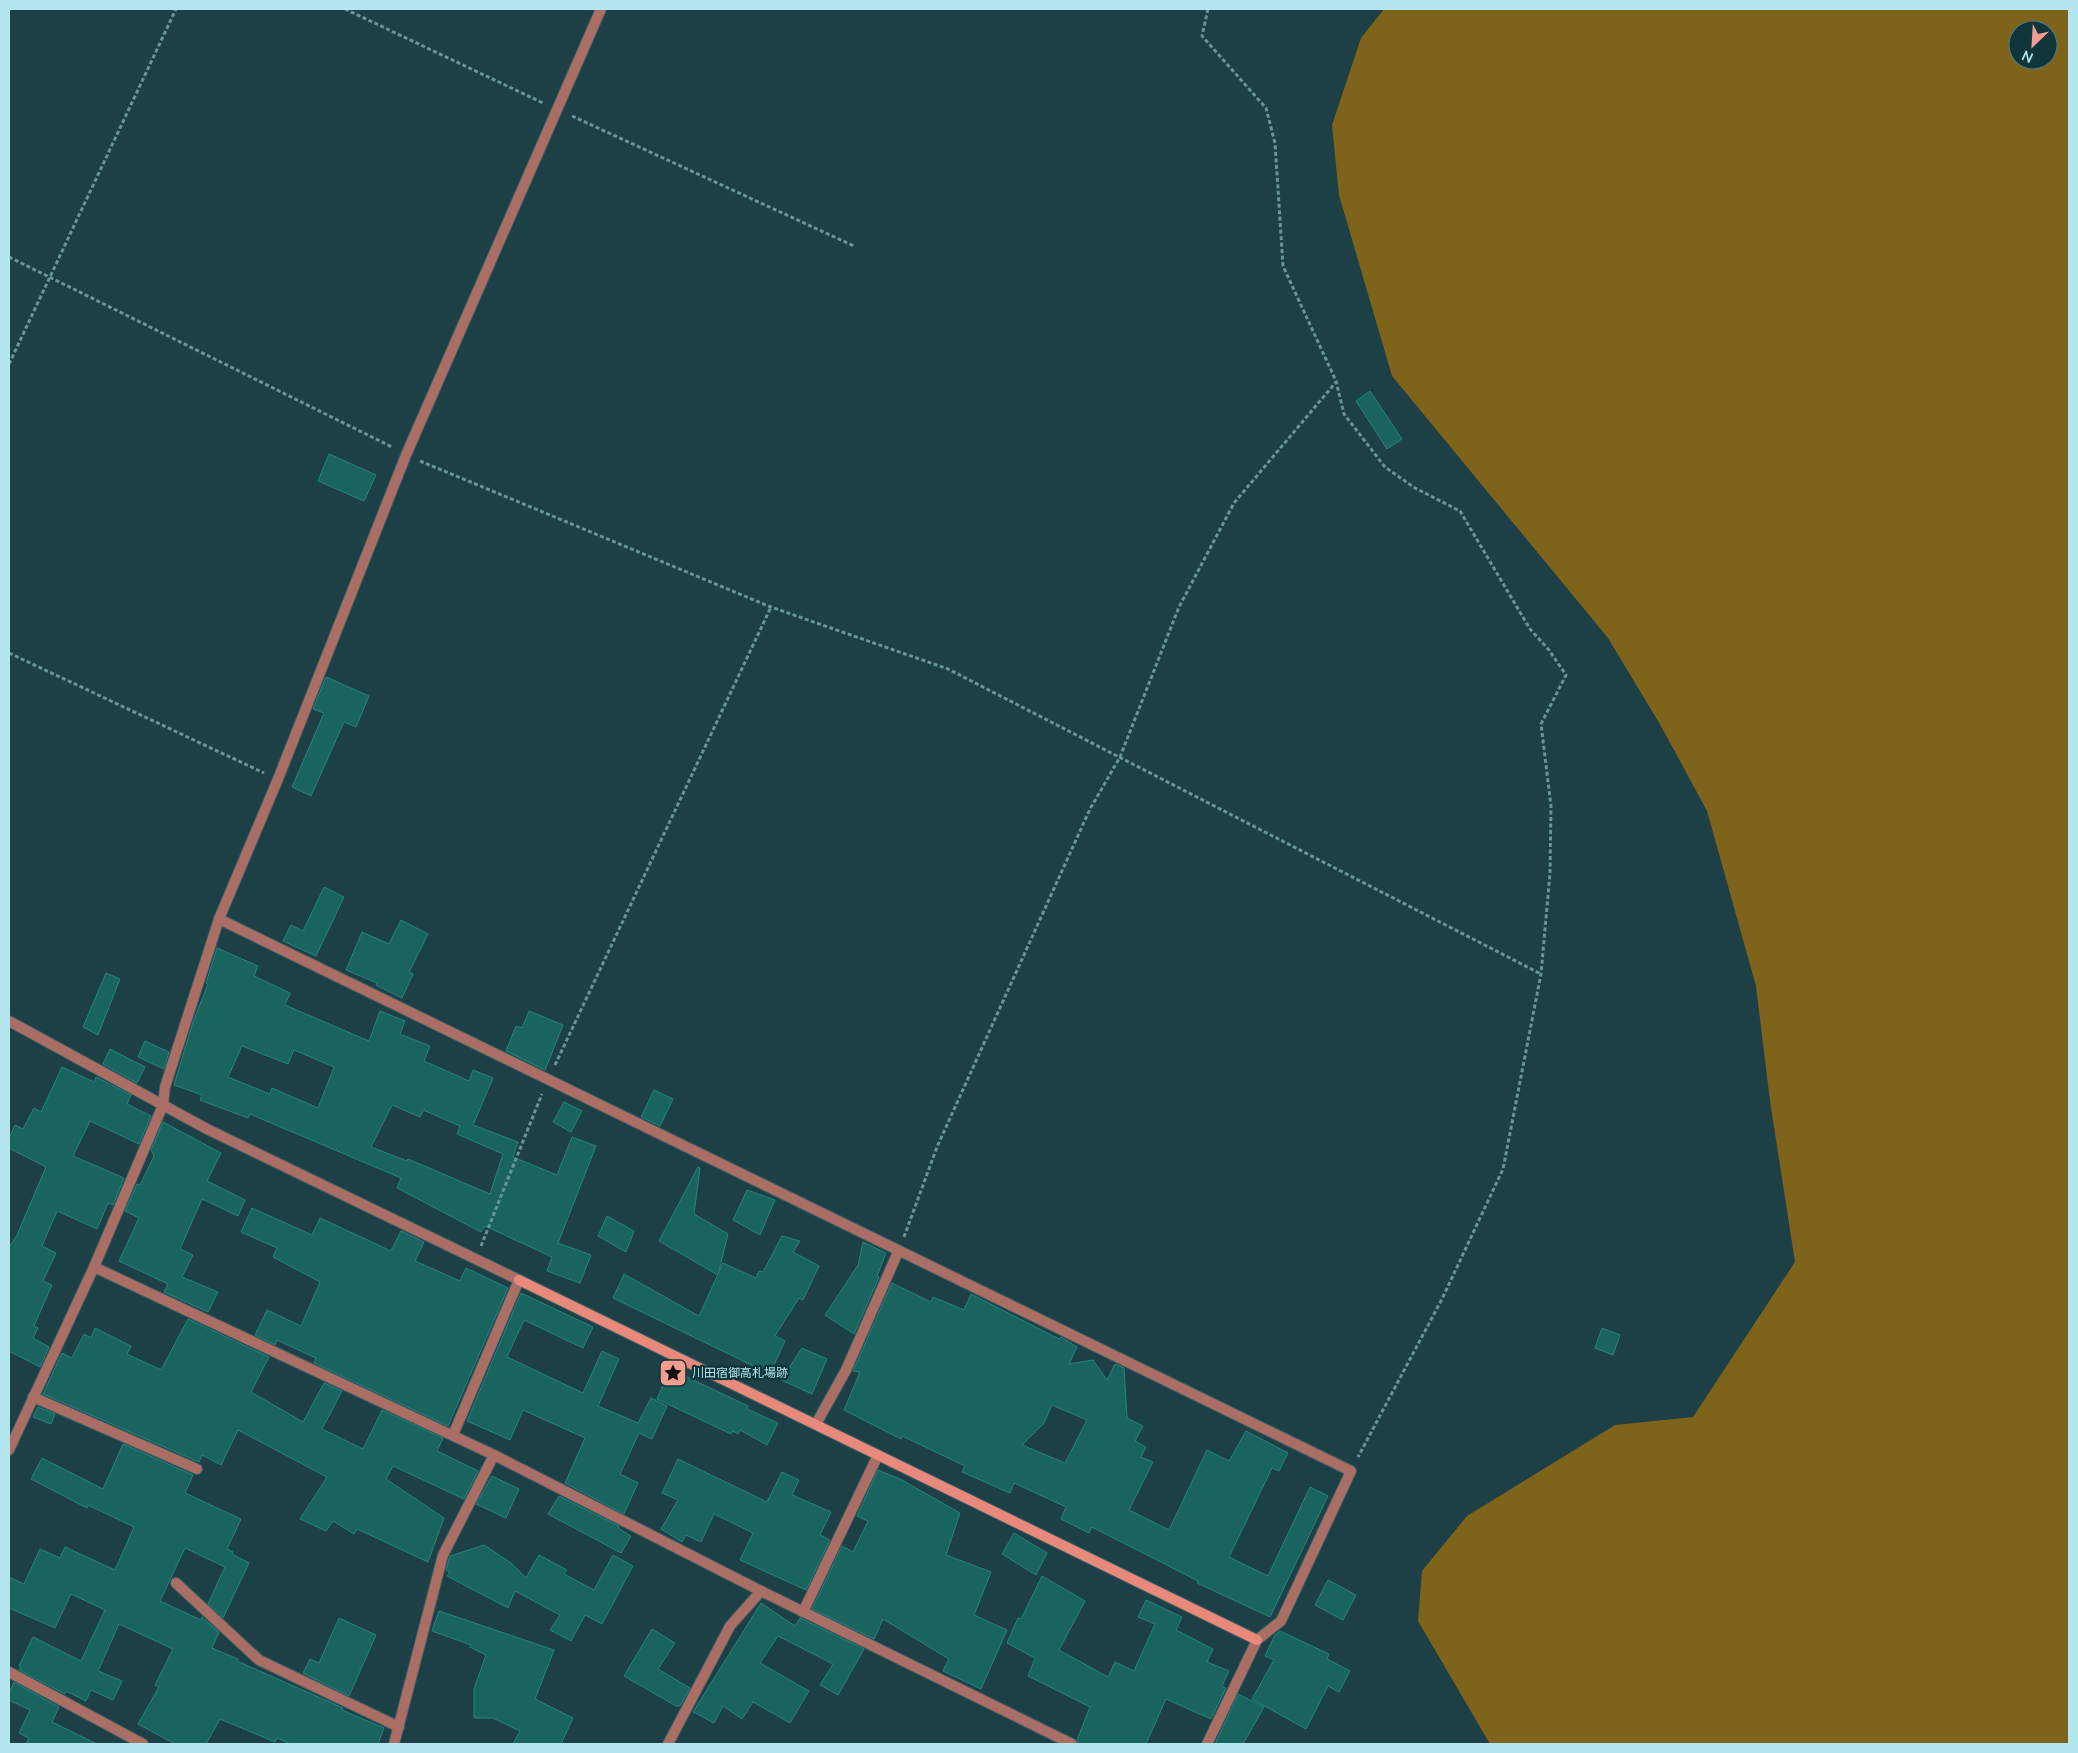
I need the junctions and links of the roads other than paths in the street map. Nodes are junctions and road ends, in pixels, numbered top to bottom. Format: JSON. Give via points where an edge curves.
{"nodes":[{"id":1,"x":601,"y":9,"type":"edge"},
{"id":2,"x":219,"y":919,"type":"junction"},
{"id":3,"x":9,"y":1021,"type":"edge"},
{"id":4,"x":163,"y":1105,"type":"junction"},
{"id":5,"x":898,"y":1252,"type":"junction"},
{"id":6,"x":94,"y":1267,"type":"junction"},
{"id":7,"x":519,"y":1280,"type":"junction"},
{"id":8,"x":33,"y":1396,"type":"junction"},
{"id":9,"x":816,"y":1424,"type":"junction"},
{"id":10,"x":453,"y":1435,"type":"junction"},
{"id":11,"x":10,"y":1447,"type":"edge"},
{"id":12,"x":494,"y":1455,"type":"junction"},
{"id":13,"x":878,"y":1455,"type":"junction"},
{"id":14,"x":197,"y":1469,"type":"dead end"},
{"id":15,"x":176,"y":1583,"type":"dead end"},
{"id":16,"x":761,"y":1591,"type":"junction"},
{"id":17,"x":803,"y":1612,"type":"junction"},
{"id":18,"x":1257,"y":1640,"type":"junction"},
{"id":19,"x":9,"y":1672,"type":"edge"},
{"id":20,"x":399,"y":1727,"type":"junction"},
{"id":21,"x":143,"y":1744,"type":"edge"},
{"id":22,"x":394,"y":1744,"type":"edge"},
{"id":23,"x":668,"y":1744,"type":"edge"},
{"id":24,"x":1072,"y":1744,"type":"edge"},
{"id":25,"x":1207,"y":1744,"type":"edge"}],
"edges":[{"from":1,"to":2,"type":"street","via":[[406,455]]},
{"from":2,"to":4,"type":"street","via":[[165,1087]]},
{"from":2,"to":5,"type":"street"},
{"from":3,"to":4,"type":"street"},
{"from":4,"to":6,"type":"street"},
{"from":4,"to":7,"type":"street","via":[[206,1129]]},
{"from":5,"to":9,"type":"street","via":[[846,1370]]},
{"from":5,"to":18,"type":"street","via":[[1351,1471],[1281,1621]]},
{"from":6,"to":8,"type":"street"},
{"from":6,"to":10,"type":"street"},
{"from":7,"to":9,"type":"street"},
{"from":7,"to":10,"type":"street"},
{"from":8,"to":11,"type":"street"},
{"from":8,"to":14,"type":"street"},
{"from":9,"to":13,"type":"street"},
{"from":10,"to":12,"type":"street"},
{"from":12,"to":16,"type":"street"},
{"from":12,"to":20,"type":"street","via":[[444,1555]]},
{"from":13,"to":17,"type":"street"},
{"from":13,"to":18,"type":"street"},
{"from":15,"to":20,"type":"street","via":[[259,1660]]},
{"from":16,"to":17,"type":"street"},
{"from":16,"to":23,"type":"street","via":[[730,1626]]},
{"from":17,"to":24,"type":"street"},
{"from":18,"to":25,"type":"street"},
{"from":19,"to":21,"type":"street"},
{"from":20,"to":22,"type":"street"}]}
